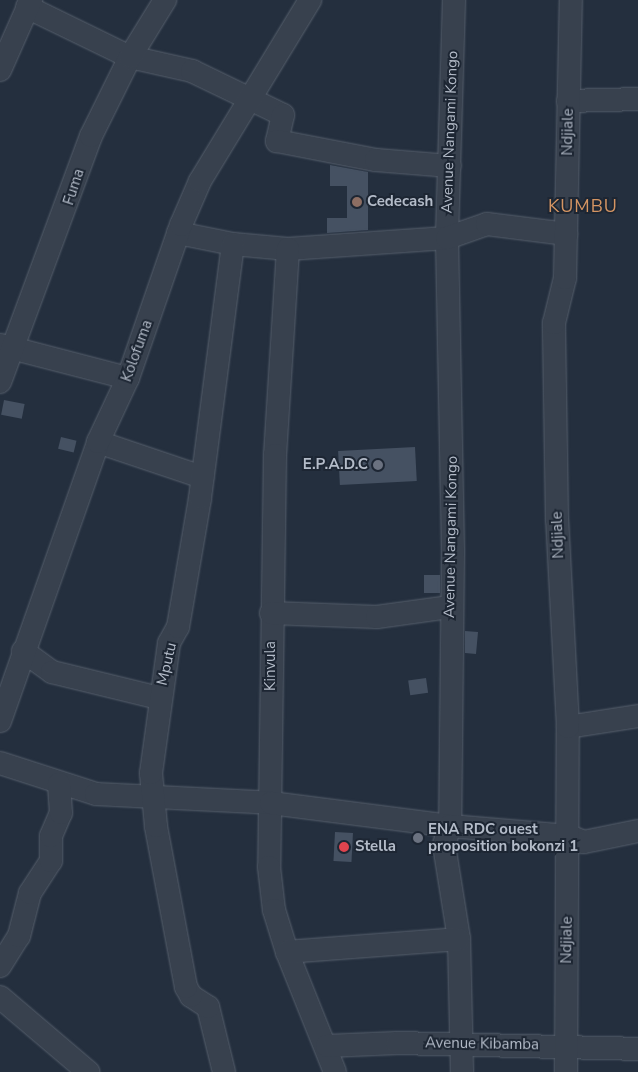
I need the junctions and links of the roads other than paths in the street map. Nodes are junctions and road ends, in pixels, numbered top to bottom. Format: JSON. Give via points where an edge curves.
{"nodes":[{"id":1,"x":165,"y":0,"type":"edge"},
{"id":2,"x":310,"y":0,"type":"edge"},
{"id":3,"x":454,"y":0,"type":"edge"},
{"id":4,"x":571,"y":0,"type":"edge"},
{"id":5,"x":29,"y":3,"type":"edge"},
{"id":6,"x":130,"y":57,"type":"junction"},
{"id":7,"x":0,"y":70,"type":"edge"},
{"id":8,"x":249,"y":97,"type":"junction"},
{"id":9,"x":638,"y":99,"type":"edge"},
{"id":10,"x":568,"y":101,"type":"junction"},
{"id":11,"x":450,"y":166,"type":"junction"},
{"id":12,"x":178,"y":232,"type":"junction"},
{"id":13,"x":566,"y":234,"type":"junction"},
{"id":14,"x":447,"y":238,"type":"junction"},
{"id":15,"x":233,"y":244,"type":"junction"},
{"id":16,"x":288,"y":248,"type":"junction"},
{"id":17,"x":6,"y":348,"type":"edge"},
{"id":18,"x":128,"y":378,"type":"junction"},
{"id":19,"x":0,"y":382,"type":"edge"},
{"id":20,"x":98,"y":442,"type":"junction"},
{"id":21,"x":202,"y":477,"type":"junction"},
{"id":22,"x":450,"y":607,"type":"junction"},
{"id":23,"x":271,"y":613,"type":"junction"},
{"id":24,"x":23,"y":651,"type":"junction"},
{"id":25,"x":160,"y":698,"type":"junction"},
{"id":26,"x":638,"y":716,"type":"edge"},
{"id":27,"x":0,"y":721,"type":"edge"},
{"id":28,"x":568,"y":727,"type":"junction"},
{"id":29,"x":0,"y":763,"type":"edge"},
{"id":30,"x":59,"y":784,"type":"junction"},
{"id":31,"x":153,"y":795,"type":"junction"},
{"id":32,"x":271,"y":803,"type":"junction"},
{"id":33,"x":450,"y":826,"type":"junction"},
{"id":34,"x":638,"y":831,"type":"edge"},
{"id":35,"x":569,"y":836,"type":"junction"},
{"id":36,"x":459,"y":940,"type":"junction"},
{"id":37,"x":287,"y":952,"type":"junction"},
{"id":38,"x":0,"y":966,"type":"edge"},
{"id":39,"x":0,"y":997,"type":"edge"},
{"id":40,"x":459,"y":1043,"type":"junction"},
{"id":41,"x":327,"y":1046,"type":"junction"},
{"id":42,"x":565,"y":1046,"type":"junction"},
{"id":43,"x":638,"y":1049,"type":"edge"},
{"id":44,"x":87,"y":1071,"type":"edge"},
{"id":45,"x":224,"y":1072,"type":"edge"},
{"id":46,"x":335,"y":1072,"type":"edge"},
{"id":47,"x":462,"y":1072,"type":"edge"},
{"id":48,"x":566,"y":1072,"type":"edge"}],
"edges":[{"from":1,"to":6,"type":"street","name":"Fuma"},
{"from":2,"to":8,"type":"street","name":"Kolofuma"},
{"from":3,"to":11,"type":"street","name":"Avenue Nangami Kongo"},
{"from":4,"to":10,"type":"street","name":"Ndjiale"},
{"from":5,"to":6,"type":"street"},
{"from":5,"to":7,"type":"street"},
{"from":6,"to":8,"type":"street","via":[[192,71]]},
{"from":6,"to":17,"type":"street","name":"Fuma","via":[[91,136]]},
{"from":8,"to":11,"type":"street","via":[[283,115],[277,141],[376,160]]},
{"from":8,"to":12,"type":"street","name":"Kolofuma","via":[[200,181]]},
{"from":9,"to":10,"type":"street"},
{"from":10,"to":13,"type":"street","name":"Ndjiale"},
{"from":11,"to":14,"type":"street","name":"Avenue Nangami Kongo"},
{"from":12,"to":15,"type":"street"},
{"from":12,"to":18,"type":"street","name":"Kolofuma"},
{"from":13,"to":14,"type":"street","via":[[487,224]]},
{"from":13,"to":28,"type":"street","name":"Ndjiale","via":[[566,278],[554,323],[554,400]]},
{"from":14,"to":16,"type":"street"},
{"from":14,"to":22,"type":"street","name":"Avenue Nangami Kongo","via":[[452,428]]},
{"from":15,"to":16,"type":"street"},
{"from":15,"to":21,"type":"street","name":"Mputu"},
{"from":16,"to":23,"type":"street","name":"Kinvula","via":[[275,455]]},
{"from":17,"to":18,"type":"street"},
{"from":17,"to":19,"type":"street","name":"Fuma"},
{"from":18,"to":20,"type":"street","name":"Kolofuma"},
{"from":20,"to":21,"type":"street"},
{"from":20,"to":24,"type":"street","name":"Kolofuma"},
{"from":21,"to":25,"type":"street","name":"Mputu","via":[[178,627],[169,643]]},
{"from":22,"to":23,"type":"street","via":[[370,618]]},
{"from":22,"to":33,"type":"street","name":"Avenue Nangami Kongo"},
{"from":23,"to":32,"type":"street","name":"Kinvula"},
{"from":24,"to":25,"type":"street","via":[[52,672]]},
{"from":24,"to":27,"type":"street","name":"Kolofuma"},
{"from":25,"to":31,"type":"street","name":"Mputu","via":[[152,745]]},
{"from":26,"to":28,"type":"street"},
{"from":28,"to":35,"type":"street","name":"Ndjiale"},
{"from":29,"to":30,"type":"street"},
{"from":30,"to":31,"type":"street","via":[[96,794]]},
{"from":30,"to":38,"type":"street","via":[[61,813],[51,836],[51,861],[30,893],[19,936]]},
{"from":31,"to":32,"type":"street"},
{"from":31,"to":45,"type":"street","name":"Mputu","via":[[186,987],[191,996],[208,1007]]},
{"from":32,"to":33,"type":"street"},
{"from":32,"to":37,"type":"street","name":"Kinvula","via":[[269,867],[274,910]]},
{"from":33,"to":35,"type":"street"},
{"from":33,"to":36,"type":"street","name":"Avenue Nangami Kongo","via":[[444,845]]},
{"from":34,"to":35,"type":"street","via":[[584,842]]},
{"from":35,"to":42,"type":"street","name":"Ndjiale"},
{"from":36,"to":37,"type":"street"},
{"from":36,"to":40,"type":"street","name":"Avenue Nangami Kongo"},
{"from":37,"to":41,"type":"street","name":"Kinvula","via":[[307,1008]]},
{"from":39,"to":44,"type":"street"},
{"from":40,"to":41,"type":"street","name":"Avenue Kibamba"},
{"from":40,"to":42,"type":"street","name":"Avenue Kibamba"},
{"from":40,"to":47,"type":"street","name":"Avenue Nangami Kongo"},
{"from":41,"to":46,"type":"street","name":"Kinvula"},
{"from":42,"to":43,"type":"street","name":"Avenue Kibamba"},
{"from":42,"to":48,"type":"street","name":"Ndjiale"}]}
